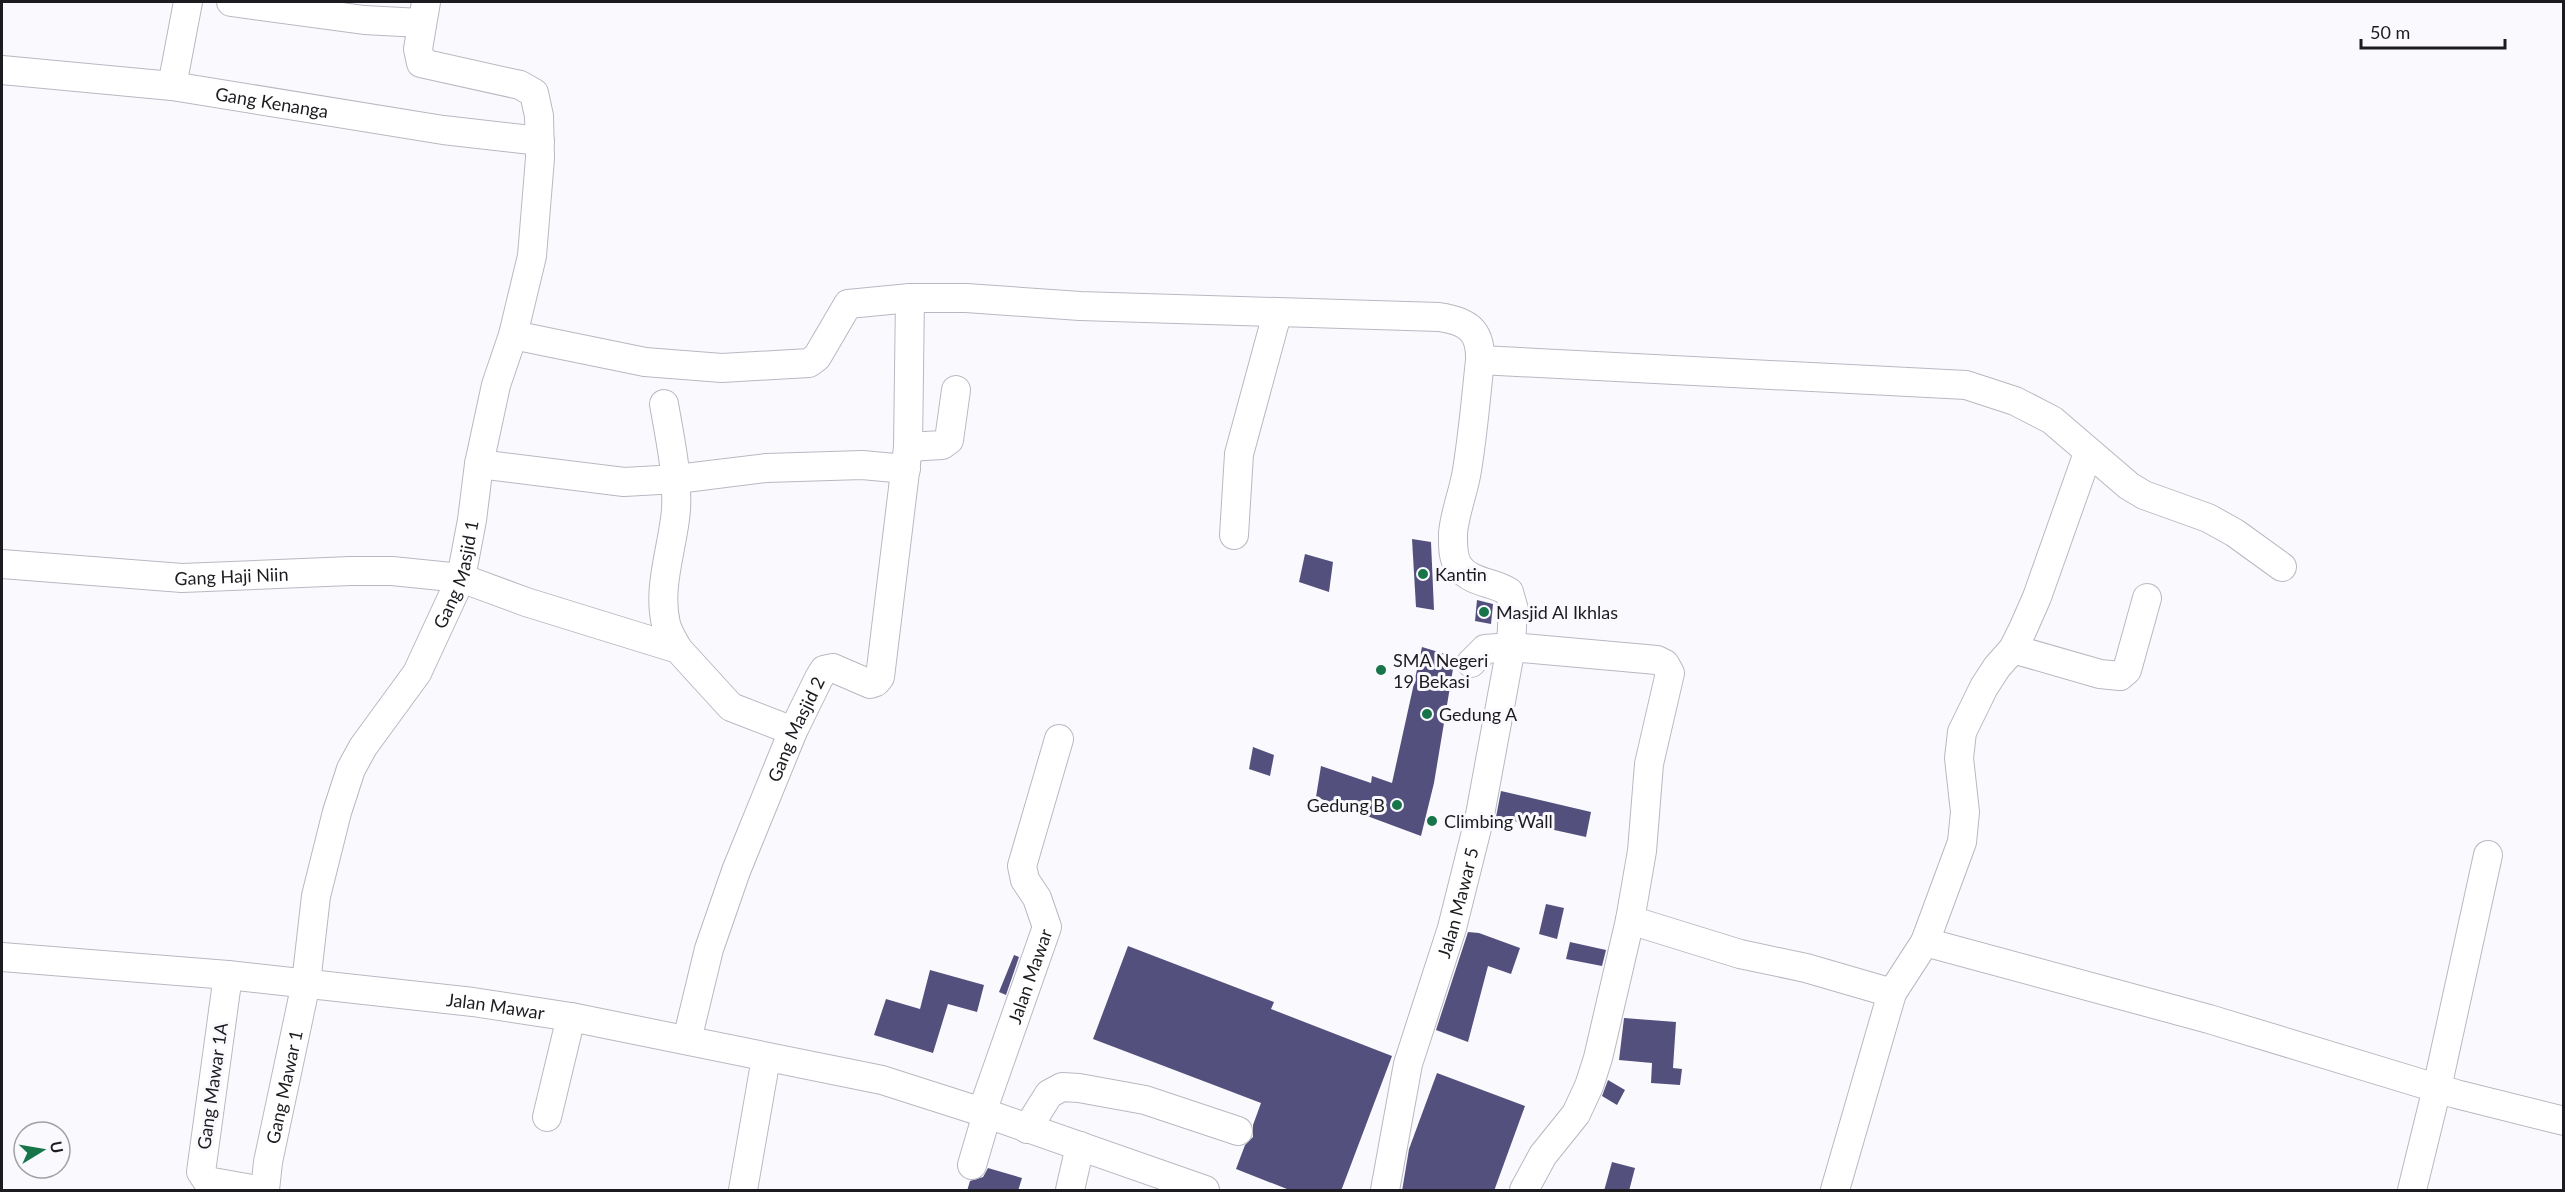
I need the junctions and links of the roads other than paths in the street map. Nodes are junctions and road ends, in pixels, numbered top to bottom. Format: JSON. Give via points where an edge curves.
{"nodes":[{"id":1,"x":189,"y":2,"type":"edge"},
{"id":2,"x":231,"y":2,"type":"edge"},
{"id":3,"x":295,"y":6,"type":"edge"},
{"id":4,"x":423,"y":12,"type":"edge"},
{"id":5,"x":2,"y":70,"type":"edge"},
{"id":6,"x":172,"y":86,"type":"junction"},
{"id":7,"x":540,"y":141,"type":"junction"},
{"id":8,"x":910,"y":298,"type":"junction"},
{"id":9,"x":1277,"y":314,"type":"junction"},
{"id":10,"x":513,"y":335,"type":"junction"},
{"id":11,"x":1480,"y":360,"type":"junction"},
{"id":12,"x":956,"y":390,"type":"dead end"},
{"id":13,"x":664,"y":404,"type":"dead end"},
{"id":14,"x":2088,"y":453,"type":"junction"},
{"id":15,"x":907,"y":458,"type":"junction"},
{"id":16,"x":479,"y":464,"type":"junction"},
{"id":17,"x":676,"y":479,"type":"junction"},
{"id":18,"x":1233,"y":535,"type":"dead end"},
{"id":19,"x":2,"y":564,"type":"edge"},
{"id":20,"x":2282,"y":567,"type":"dead end"},
{"id":21,"x":460,"y":578,"type":"junction"},
{"id":22,"x":2147,"y":598,"type":"dead end"},
{"id":23,"x":1511,"y":647,"type":"junction"},
{"id":24,"x":678,"y":649,"type":"junction"},
{"id":25,"x":2013,"y":649,"type":"junction"},
{"id":26,"x":1471,"y":663,"type":"dead end"},
{"id":27,"x":793,"y":731,"type":"junction"},
{"id":28,"x":1059,"y":739,"type":"dead end"},
{"id":29,"x":2487,"y":855,"type":"dead end"},
{"id":30,"x":1630,"y":920,"type":"junction"},
{"id":31,"x":1925,"y":942,"type":"junction"},
{"id":32,"x":2,"y":957,"type":"edge"},
{"id":33,"x":228,"y":975,"type":"junction"},
{"id":34,"x":306,"y":983,"type":"junction"},
{"id":35,"x":1892,"y":993,"type":"junction"},
{"id":36,"x":571,"y":1017,"type":"junction"},
{"id":37,"x":687,"y":1040,"type":"junction"},
{"id":38,"x":765,"y":1058,"type":"junction"},
{"id":39,"x":2438,"y":1088,"type":"junction"},
{"id":40,"x":985,"y":1113,"type":"junction"},
{"id":41,"x":548,"y":1117,"type":"dead end"},
{"id":42,"x":2564,"y":1121,"type":"edge"},
{"id":43,"x":1028,"y":1129,"type":"junction"},
{"id":44,"x":1238,"y":1131,"type":"dead end"},
{"id":45,"x":1080,"y":1146,"type":"junction"},
{"id":46,"x":972,"y":1165,"type":"dead end"},
{"id":47,"x":257,"y":1191,"type":"edge"},
{"id":48,"x":265,"y":1191,"type":"edge"},
{"id":49,"x":743,"y":1191,"type":"edge"},
{"id":50,"x":1070,"y":1191,"type":"edge"},
{"id":51,"x":1205,"y":1191,"type":"edge"},
{"id":52,"x":1385,"y":1191,"type":"edge"},
{"id":53,"x":1524,"y":1191,"type":"edge"},
{"id":54,"x":1835,"y":1191,"type":"edge"},
{"id":55,"x":2412,"y":1191,"type":"edge"}],
"edges":[{"from":1,"to":6,"type":"street"},
{"from":2,"to":3,"type":"street"},
{"from":3,"to":4,"type":"street","via":[[364,20]]},
{"from":4,"to":7,"type":"street","name":"Gang Masjid 1","via":[[417,55],[421,63],[520,85],[534,93]]},
{"from":5,"to":6,"type":"street","name":"Gang Kenanga"},
{"from":6,"to":7,"type":"street","name":"Gang Kenanga","via":[[443,130]]},
{"from":7,"to":10,"type":"street","name":"Gang Masjid 1","via":[[532,256]]},
{"from":8,"to":9,"type":"street"},
{"from":8,"to":10,"type":"street","via":[[848,304],[817,357],[809,363],[722,368],[645,362]]},
{"from":8,"to":15,"type":"street","name":"Gang Masjid 2"},
{"from":9,"to":11,"type":"street","via":[[1458,320],[1472,330],[1481,344]]},
{"from":9,"to":18,"type":"street","via":[[1239,454]]},
{"from":10,"to":16,"type":"street","name":"Gang Masjid 1","via":[[496,385]]},
{"from":11,"to":14,"type":"street","via":[[1966,386],[2015,401],[2052,420]]},
{"from":11,"to":23,"type":"street","name":"Jalan Mawar 5","via":[[1467,474],[1453,532],[1454,556],[1466,574],[1509,592],[1513,606]]},
{"from":12,"to":15,"type":"street","via":[[948,440]]},
{"from":13,"to":17,"type":"street"},
{"from":14,"to":20,"type":"street","via":[[2144,495],[2208,518]]},
{"from":14,"to":25,"type":"street","via":[[2037,597]]},
{"from":15,"to":17,"type":"street"},
{"from":15,"to":27,"type":"street","name":"Gang Masjid 2","via":[[880,677],[870,684],[833,668],[824,670]]},
{"from":16,"to":17,"type":"street","via":[[624,482]]},
{"from":16,"to":21,"type":"street","name":"Gang Masjid 1"},
{"from":17,"to":24,"type":"street","via":[[664,606],[666,626]]},
{"from":19,"to":21,"type":"street","name":"Gang Haji Niin","via":[[182,578],[392,571]]},
{"from":21,"to":24,"type":"street","name":"Gang Haji Niin"},
{"from":21,"to":34,"type":"street","name":"Gang Masjid 1","via":[[417,673],[351,769],[316,897]]},
{"from":22,"to":25,"type":"street","via":[[2127,670],[2120,676]]},
{"from":23,"to":26,"type":"street","via":[[1485,649]]},
{"from":23,"to":30,"type":"street","via":[[1657,660],[1668,668],[1649,764],[1642,851]]},
{"from":23,"to":52,"type":"street","name":"Jalan Mawar 5","via":[[1480,765],[1479,820],[1452,928],[1408,1065]]},
{"from":24,"to":27,"type":"street","via":[[731,707]]},
{"from":25,"to":31,"type":"street","via":[[1984,687],[1962,732],[1962,842]]},
{"from":27,"to":37,"type":"street","name":"Gang Masjid 2","via":[[720,915]]},
{"from":28,"to":40,"type":"street","name":"Jalan Mawar","via":[[1022,866],[1047,927]]},
{"from":29,"to":39,"type":"street"},
{"from":30,"to":35,"type":"street","via":[[1740,954]]},
{"from":30,"to":53,"type":"street","via":[[1589,1086],[1576,1114],[1543,1155]]},
{"from":31,"to":35,"type":"street"},
{"from":31,"to":39,"type":"street","via":[[2209,1019]]},
{"from":32,"to":33,"type":"street","name":"Jalan Mawar"},
{"from":33,"to":34,"type":"street","name":"Jalan Mawar"},
{"from":33,"to":47,"type":"street","name":"Gang Mawar 1A","via":[[201,1172],[207,1181]]},
{"from":34,"to":36,"type":"street","name":"Jalan Mawar"},
{"from":34,"to":48,"type":"street","name":"Gang Mawar 1"},
{"from":35,"to":54,"type":"street"},
{"from":36,"to":37,"type":"street","name":"Jalan Mawar"},
{"from":36,"to":41,"type":"street"},
{"from":37,"to":38,"type":"street","name":"Jalan Mawar"},
{"from":38,"to":40,"type":"street","name":"Jalan Mawar","via":[[882,1080]]},
{"from":38,"to":49,"type":"street"},
{"from":39,"to":42,"type":"street"},
{"from":39,"to":55,"type":"street"},
{"from":40,"to":43,"type":"street","name":"Jalan Mawar"},
{"from":40,"to":46,"type":"street"},
{"from":43,"to":44,"type":"street","via":[[1049,1094],[1070,1087],[1145,1100]]},
{"from":43,"to":45,"type":"street","name":"Jalan Mawar"},
{"from":45,"to":50,"type":"street"},
{"from":45,"to":51,"type":"street","name":"Jalan Mawar"}]}
